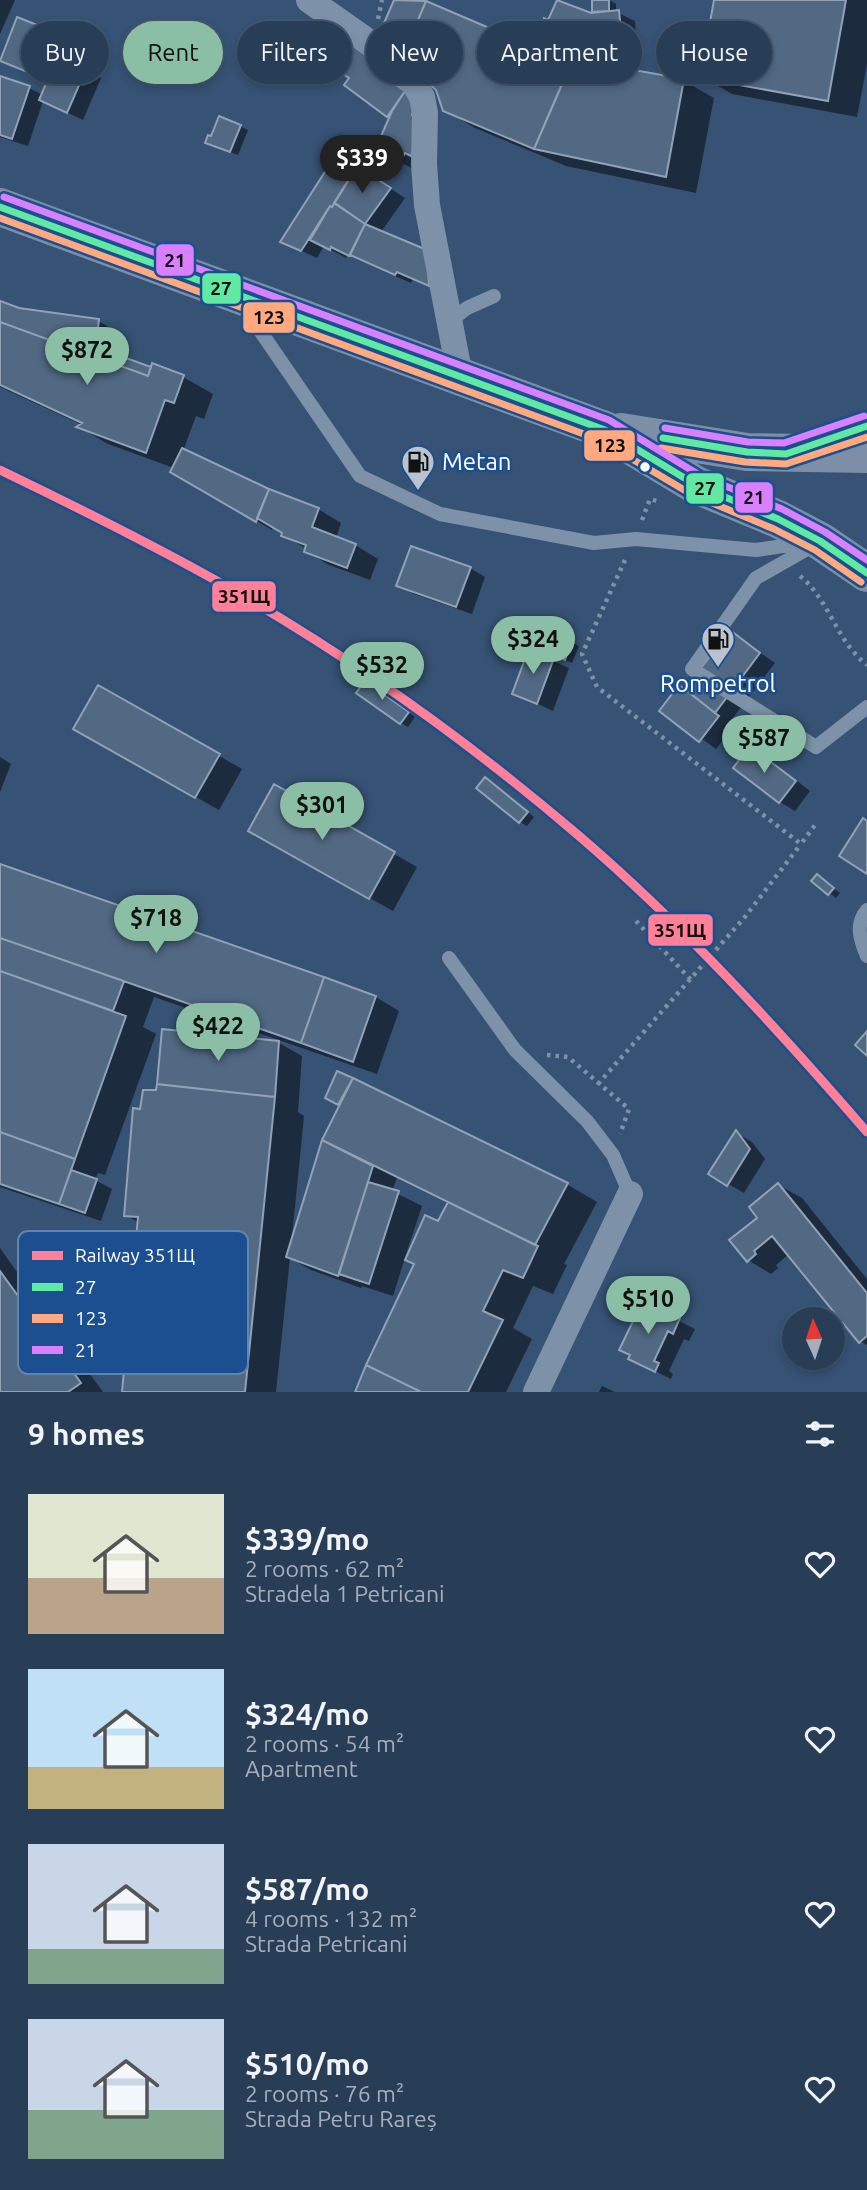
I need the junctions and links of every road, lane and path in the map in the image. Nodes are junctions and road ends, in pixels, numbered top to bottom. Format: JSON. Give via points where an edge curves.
{"nodes":[{"id":1,"x":309,"y":0,"type":"edge"},
{"id":2,"x":0,"y":207,"type":"edge"},
{"id":3,"x":234,"y":293,"type":"junction"},
{"id":4,"x":494,"y":296,"type":"dead end"},
{"id":5,"x":449,"y":322,"type":"junction"},
{"id":6,"x":460,"y":376,"type":"junction"},
{"id":7,"x":867,"y":426,"type":"edge"},
{"id":8,"x":605,"y":430,"type":"junction"},
{"id":9,"x":786,"y":454,"type":"junction"},
{"id":10,"x":867,"y":454,"type":"edge"},
{"id":11,"x":650,"y":499,"type":"dead end"},
{"id":12,"x":636,"y":539,"type":"junction"},
{"id":13,"x":820,"y":541,"type":"junction"},
{"id":14,"x":867,"y":573,"type":"edge"},
{"id":15,"x":860,"y":660,"type":"dead end"},
{"id":16,"x":867,"y":665,"type":"edge"},
{"id":17,"x":867,"y":707,"type":"edge"},
{"id":18,"x":815,"y":825,"type":"dead end"},
{"id":19,"x":801,"y":844,"type":"junction"},
{"id":20,"x":867,"y":910,"type":"edge"},
{"id":21,"x":636,"y":920,"type":"dead end"},
{"id":22,"x":867,"y":956,"type":"edge"},
{"id":23,"x":449,"y":958,"type":"dead end"},
{"id":24,"x":691,"y":980,"type":"junction"},
{"id":25,"x":568,"y":1057,"type":"dead end"},
{"id":26,"x":598,"y":1084,"type":"junction"},
{"id":27,"x":629,"y":1109,"type":"dead end"},
{"id":28,"x":630,"y":1194,"type":"joint"},
{"id":29,"x":536,"y":1392,"type":"edge"}],
"edges":[{"from":1,"to":5,"type":"street","via":[[370,43],[414,83],[422,97],[427,205]]},
{"from":2,"to":3,"type":"main road"},
{"from":3,"to":6,"type":"main road"},
{"from":3,"to":12,"type":"lane","via":[[360,476],[440,514],[594,543]]},
{"from":4,"to":5,"type":"lane"},
{"from":5,"to":6,"type":"street"},
{"from":6,"to":8,"type":"main road"},
{"from":7,"to":9,"type":"main road"},
{"from":8,"to":9,"type":"main road"},
{"from":8,"to":13,"type":"main road","via":[[696,485]]},
{"from":9,"to":10,"type":"main road"},
{"from":11,"to":12,"type":"path"},
{"from":12,"to":13,"type":"lane","via":[[756,550]]},
{"from":12,"to":19,"type":"path","via":[[582,654],[597,687]]},
{"from":13,"to":14,"type":"main road"},
{"from":13,"to":17,"type":"lane","via":[[756,579],[692,668],[816,747]]},
{"from":15,"to":16,"type":"path"},
{"from":18,"to":19,"type":"path"},
{"from":19,"to":24,"type":"path"},
{"from":20,"to":22,"type":"lane","via":[[859,930]]},
{"from":21,"to":24,"type":"path"},
{"from":23,"to":28,"type":"lane","via":[[515,1050],[587,1121],[613,1155]]},
{"from":24,"to":26,"type":"path"},
{"from":25,"to":26,"type":"path"},
{"from":26,"to":27,"type":"path"},
{"from":28,"to":29,"type":"street"}]}
